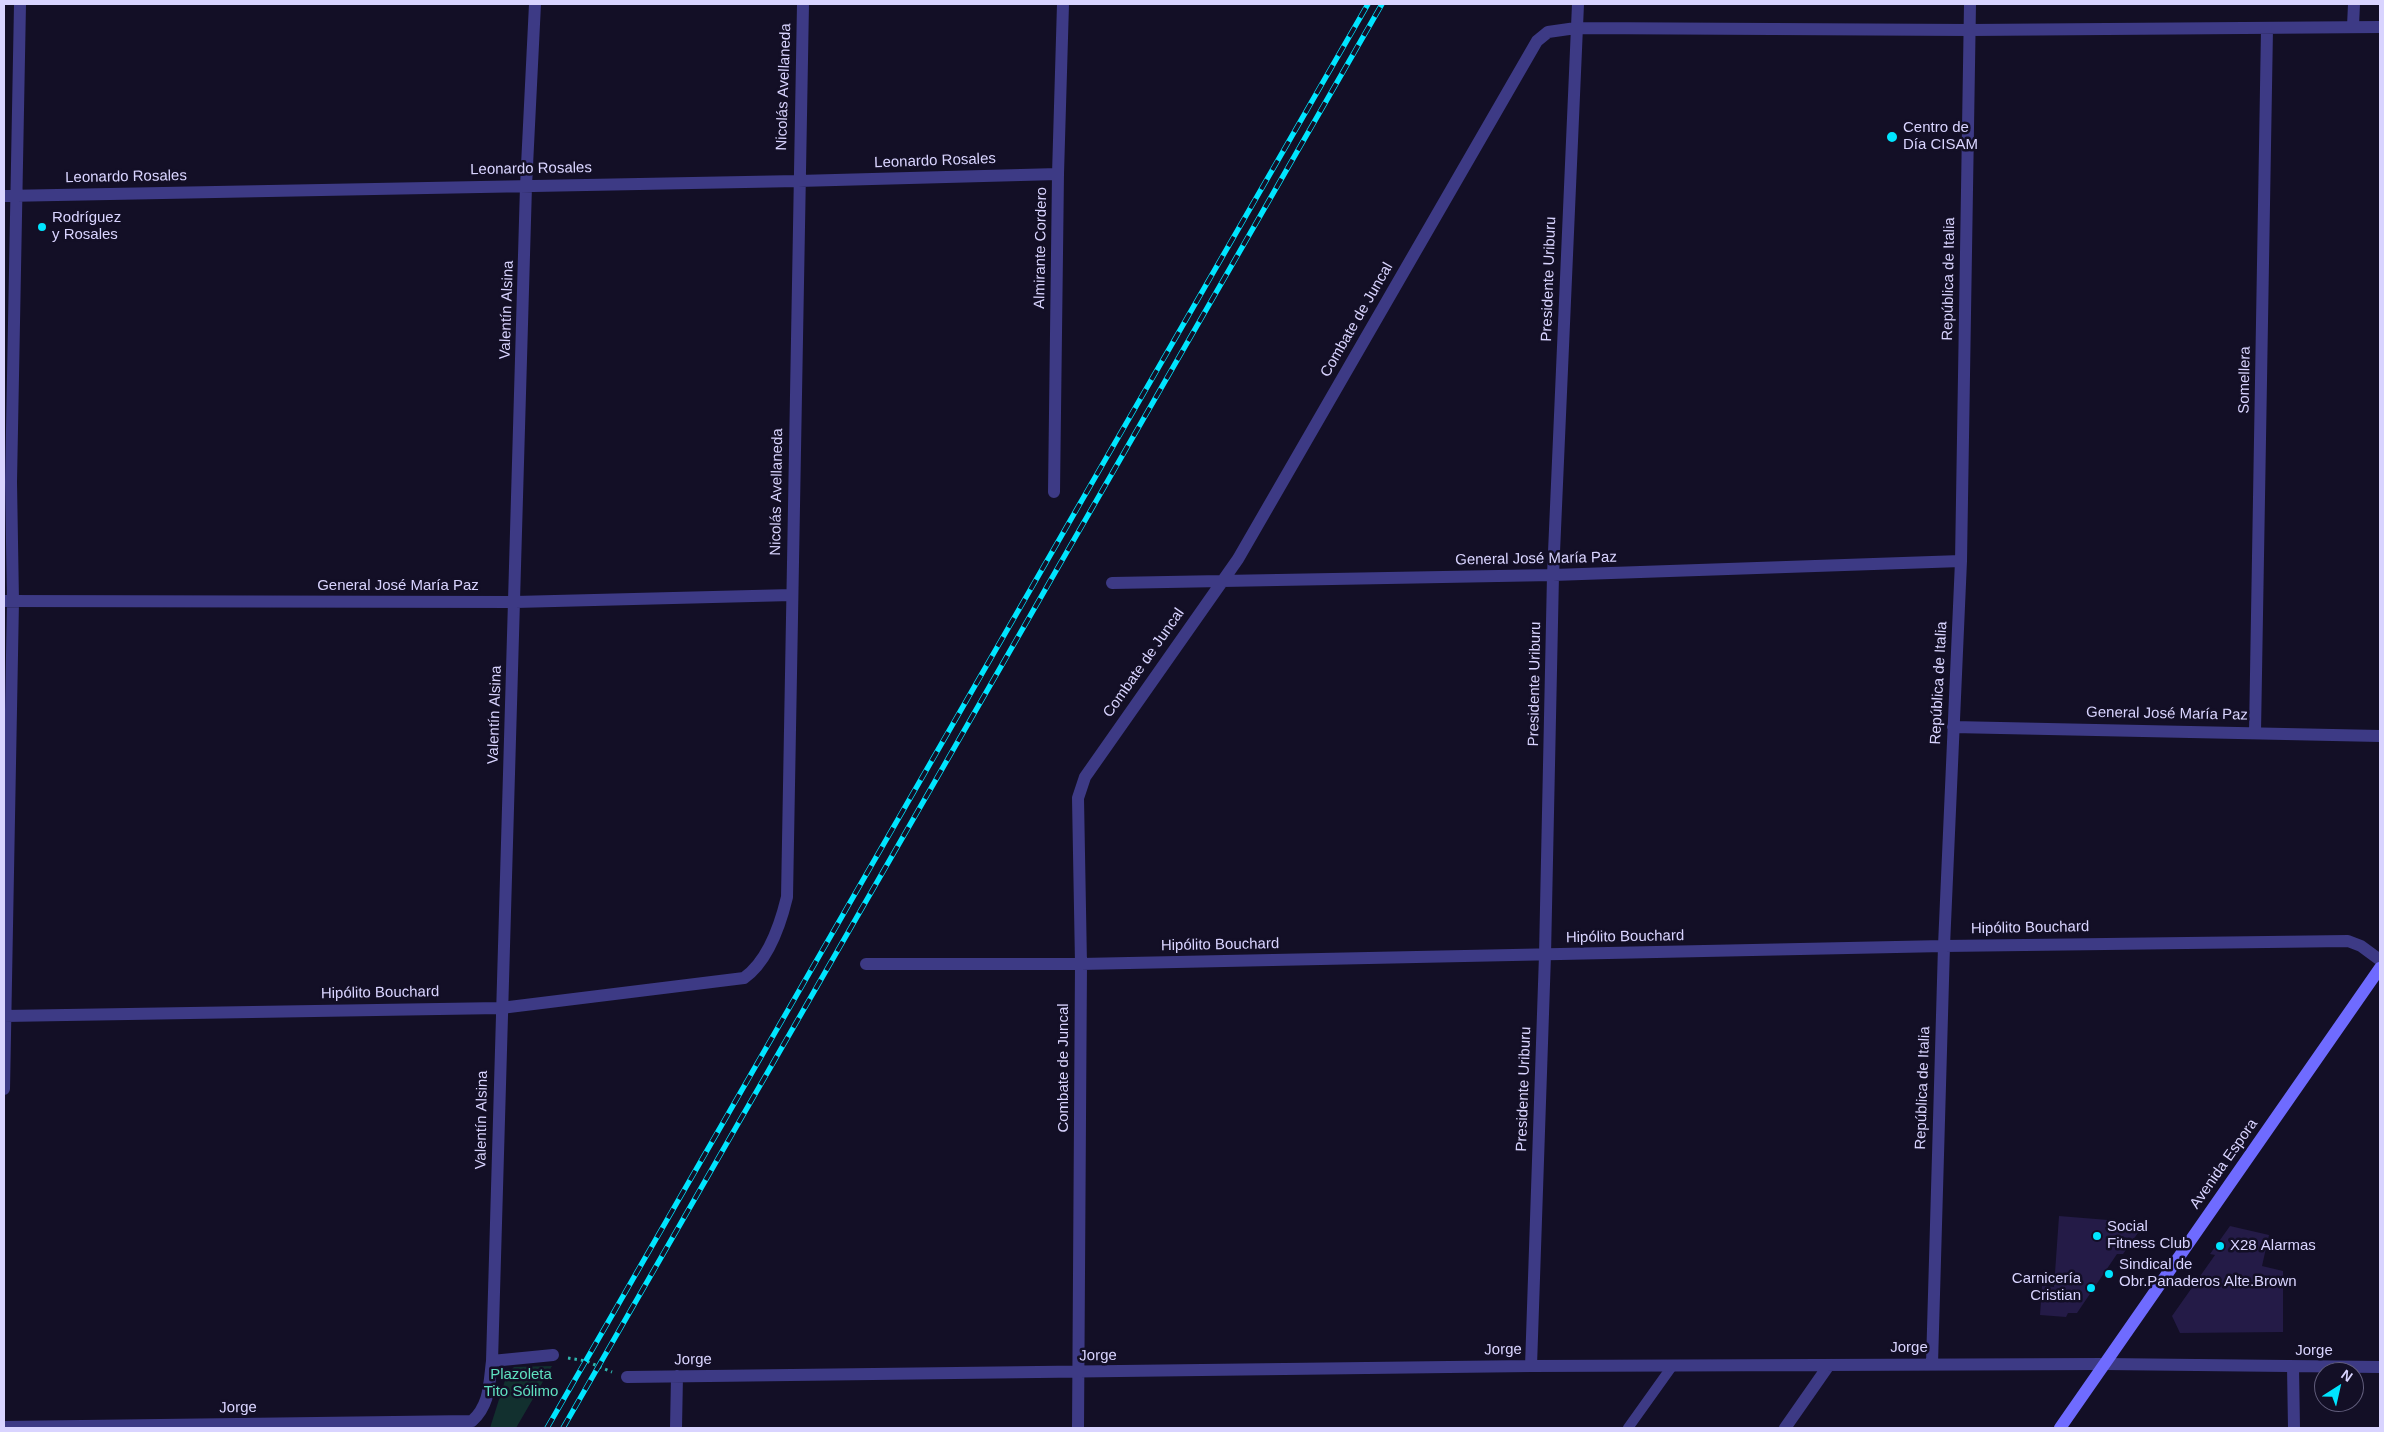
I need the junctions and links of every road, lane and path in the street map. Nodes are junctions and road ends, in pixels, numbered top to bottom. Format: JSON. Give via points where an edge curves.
{"nodes":[{"id":1,"x":20,"y":4,"type":"edge"},
{"id":2,"x":535,"y":4,"type":"edge"},
{"id":3,"x":803,"y":4,"type":"edge"},
{"id":4,"x":1063,"y":4,"type":"edge"},
{"id":5,"x":1578,"y":4,"type":"edge"},
{"id":6,"x":1970,"y":4,"type":"edge"},
{"id":7,"x":2354,"y":4,"type":"edge"},
{"id":8,"x":2353,"y":26,"type":"junction"},
{"id":9,"x":2380,"y":27,"type":"edge"},
{"id":10,"x":1576,"y":28,"type":"junction"},
{"id":11,"x":2267,"y":29,"type":"junction"},
{"id":12,"x":1970,"y":30,"type":"junction"},
{"id":13,"x":1058,"y":174,"type":"junction"},
{"id":14,"x":798,"y":181,"type":"junction"},
{"id":15,"x":526,"y":186,"type":"junction"},
{"id":16,"x":4,"y":196,"type":"edge"},
{"id":17,"x":18,"y":196,"type":"junction"},
{"id":18,"x":8,"y":482,"type":"edge"},
{"id":19,"x":1054,"y":492,"type":"dead end"},
{"id":20,"x":1961,"y":561,"type":"junction"},
{"id":21,"x":1553,"y":575,"type":"junction"},
{"id":22,"x":1222,"y":581,"type":"junction"},
{"id":23,"x":1112,"y":583,"type":"dead end"},
{"id":24,"x":792,"y":596,"type":"junction"},
{"id":25,"x":8,"y":601,"type":"edge"},
{"id":26,"x":515,"y":602,"type":"junction"},
{"id":27,"x":1953,"y":727,"type":"junction"},
{"id":28,"x":2255,"y":732,"type":"junction"},
{"id":29,"x":2380,"y":736,"type":"edge"},
{"id":30,"x":1944,"y":946,"type":"junction"},
{"id":31,"x":1545,"y":955,"type":"junction"},
{"id":32,"x":2380,"y":960,"type":"edge"},
{"id":33,"x":866,"y":964,"type":"dead end"},
{"id":34,"x":1081,"y":964,"type":"junction"},
{"id":35,"x":2380,"y":968,"type":"edge"},
{"id":36,"x":752,"y":972,"type":"joint"},
{"id":37,"x":501,"y":1008,"type":"junction"},
{"id":38,"x":5,"y":1016,"type":"edge"},
{"id":39,"x":4,"y":1089,"type":"edge"},
{"id":40,"x":553,"y":1355,"type":"joint"},
{"id":41,"x":492,"y":1361,"type":"junction"},
{"id":42,"x":1829,"y":1364,"type":"junction"},
{"id":43,"x":1932,"y":1364,"type":"junction"},
{"id":44,"x":2104,"y":1364,"type":"junction"},
{"id":45,"x":1673,"y":1365,"type":"junction"},
{"id":46,"x":1531,"y":1366,"type":"junction"},
{"id":47,"x":2293,"y":1367,"type":"junction"},
{"id":48,"x":2380,"y":1367,"type":"edge"},
{"id":49,"x":1078,"y":1372,"type":"junction"},
{"id":50,"x":677,"y":1376,"type":"junction"},
{"id":51,"x":627,"y":1377,"type":"joint"},
{"id":52,"x":472,"y":1425,"type":"edge"},
{"id":53,"x":4,"y":1427,"type":"edge"},
{"id":54,"x":676,"y":1428,"type":"edge"},
{"id":55,"x":1078,"y":1428,"type":"edge"},
{"id":56,"x":1628,"y":1428,"type":"edge"},
{"id":57,"x":1785,"y":1428,"type":"edge"},
{"id":58,"x":2060,"y":1428,"type":"edge"},
{"id":59,"x":2294,"y":1428,"type":"edge"}],
"edges":[{"from":1,"to":17,"type":"street"},
{"from":2,"to":15,"type":"street","name":"Valentín Alsina"},
{"from":3,"to":14,"type":"street","name":"Nicolás Avellaneda"},
{"from":4,"to":13,"type":"street","name":"Almirante Cordero"},
{"from":5,"to":10,"type":"street","name":"Presidente Uriburu"},
{"from":6,"to":12,"type":"street","name":"República de Italia"},
{"from":7,"to":8,"type":"street"},
{"from":8,"to":9,"type":"street"},
{"from":8,"to":11,"type":"street"},
{"from":10,"to":12,"type":"street"},
{"from":10,"to":21,"type":"street","name":"Presidente Uriburu"},
{"from":10,"to":22,"type":"street","name":"Combate de Juncal","via":[[1548,32],[1537,41],[1238,559]]},
{"from":11,"to":12,"type":"street"},
{"from":11,"to":28,"type":"street","name":"Somellera"},
{"from":12,"to":20,"type":"street","name":"República de Italia"},
{"from":13,"to":14,"type":"street","name":"Leonardo Rosales"},
{"from":13,"to":19,"type":"street","name":"Almirante Cordero"},
{"from":14,"to":15,"type":"street","name":"Leonardo Rosales"},
{"from":14,"to":24,"type":"street","name":"Nicolás Avellaneda"},
{"from":15,"to":17,"type":"street","name":"Leonardo Rosales"},
{"from":15,"to":26,"type":"street","name":"Valentín Alsina"},
{"from":16,"to":17,"type":"street","name":"Leonardo Rosales"},
{"from":17,"to":18,"type":"street"},
{"from":18,"to":25,"type":"street"},
{"from":20,"to":21,"type":"street","name":"General José María Paz"},
{"from":20,"to":27,"type":"street","name":"República de Italia"},
{"from":21,"to":22,"type":"street","name":"General José María Paz"},
{"from":21,"to":31,"type":"street","name":"Presidente Uriburu"},
{"from":22,"to":23,"type":"street","name":"General José María Paz"},
{"from":22,"to":34,"type":"street","name":"Combate de Juncal","via":[[1080,787]]},
{"from":24,"to":26,"type":"street","name":"General José María Paz"},
{"from":24,"to":36,"type":"street","name":"Nicolás Avellaneda","via":[[787,897],[782,917],[762,960]]},
{"from":25,"to":26,"type":"street","name":"General José María Paz"},
{"from":25,"to":38,"type":"street"},
{"from":26,"to":37,"type":"street","name":"Valentín Alsina"},
{"from":27,"to":28,"type":"street","name":"General José María Paz"},
{"from":27,"to":30,"type":"street","name":"República de Italia"},
{"from":28,"to":29,"type":"street","name":"General José María Paz"},
{"from":30,"to":31,"type":"street","name":"Hipólito Bouchard"},
{"from":30,"to":32,"type":"street","name":"Hipólito Bouchard","via":[[2348,941]]},
{"from":30,"to":43,"type":"street","name":"República de Italia"},
{"from":31,"to":34,"type":"street","name":"Hipólito Bouchard"},
{"from":31,"to":46,"type":"street","name":"Presidente Uriburu"},
{"from":33,"to":34,"type":"street","name":"Hipólito Bouchard"},
{"from":34,"to":49,"type":"street","name":"Combate de Juncal"},
{"from":35,"to":44,"type":"main road","name":"Avenida Espora"},
{"from":36,"to":37,"type":"street","name":"Hipólito Bouchard","via":[[744,978]]},
{"from":37,"to":38,"type":"street","name":"Hipólito Bouchard"},
{"from":37,"to":41,"type":"street","name":"Valentín Alsina"},
{"from":38,"to":39,"type":"street"},
{"from":40,"to":41,"type":"street"},
{"from":40,"to":51,"type":"path","via":[[586,1361]]},
{"from":41,"to":52,"type":"street","name":"Valentín Alsina","via":[[487,1402]]},
{"from":42,"to":43,"type":"street","name":"Jorge"},
{"from":42,"to":45,"type":"street","name":"Jorge"},
{"from":42,"to":57,"type":"street"},
{"from":43,"to":44,"type":"street","name":"Jorge"},
{"from":44,"to":47,"type":"street","name":"Jorge"},
{"from":44,"to":58,"type":"main road","name":"Avenida Espora"},
{"from":45,"to":46,"type":"street","name":"Jorge"},
{"from":45,"to":56,"type":"lane"},
{"from":46,"to":49,"type":"street","name":"Jorge"},
{"from":47,"to":48,"type":"street","name":"Jorge"},
{"from":47,"to":59,"type":"street"},
{"from":49,"to":50,"type":"street","name":"Jorge"},
{"from":49,"to":55,"type":"street","name":"Combate de Juncal"},
{"from":50,"to":51,"type":"street","name":"Jorge"},
{"from":50,"to":54,"type":"street"},
{"from":52,"to":53,"type":"street","name":"Jorge"}]}
